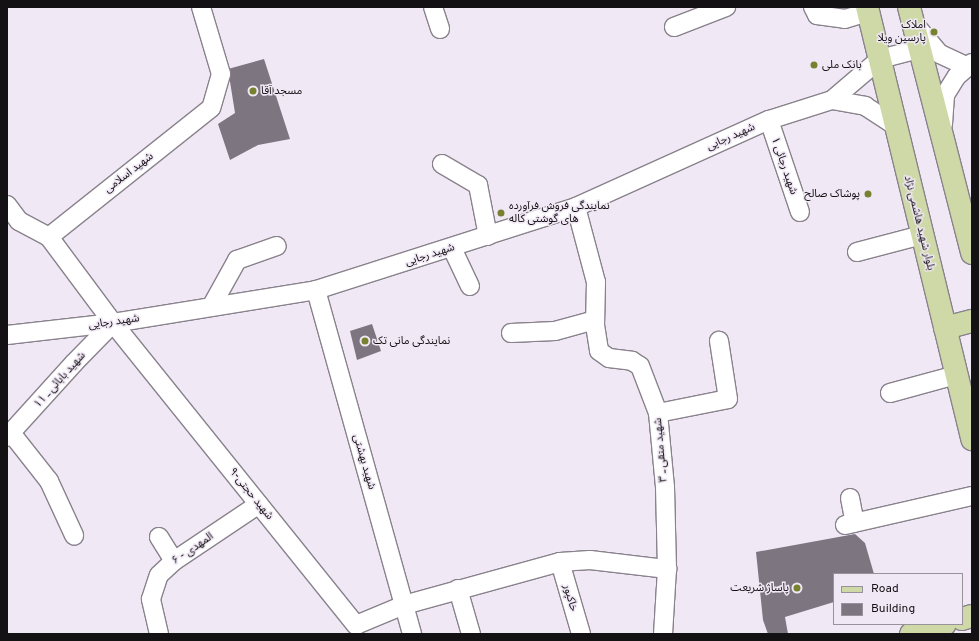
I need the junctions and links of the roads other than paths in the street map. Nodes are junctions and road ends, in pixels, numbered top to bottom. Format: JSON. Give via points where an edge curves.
{"nodes":[{"id":1,"x":202,"y":7,"type":"edge"},
{"id":2,"x":433,"y":7,"type":"edge"},
{"id":3,"x":726,"y":7,"type":"edge"},
{"id":4,"x":813,"y":7,"type":"edge"},
{"id":5,"x":868,"y":10,"type":"edge"},
{"id":6,"x":911,"y":14,"type":"edge"},
{"id":7,"x":674,"y":26,"type":"dead end"},
{"id":8,"x":440,"y":29,"type":"dead end"},
{"id":9,"x":919,"y":48,"type":"junction"},
{"id":10,"x":880,"y":59,"type":"junction"},
{"id":11,"x":969,"y":64,"type":"edge"},
{"id":12,"x":832,"y":100,"type":"junction"},
{"id":13,"x":769,"y":120,"type":"junction"},
{"id":14,"x":896,"y":126,"type":"junction"},
{"id":15,"x":942,"y":139,"type":"junction"},
{"id":16,"x":442,"y":164,"type":"dead end"},
{"id":17,"x":7,"y":205,"type":"edge"},
{"id":18,"x":576,"y":207,"type":"junction"},
{"id":19,"x":800,"y":212,"type":"dead end"},
{"id":20,"x":922,"y":235,"type":"junction"},
{"id":21,"x":488,"y":236,"type":"junction"},
{"id":22,"x":48,"y":237,"type":"junction"},
{"id":23,"x":277,"y":246,"type":"dead end"},
{"id":24,"x":971,"y":247,"type":"edge"},
{"id":25,"x":452,"y":248,"type":"junction"},
{"id":26,"x":856,"y":252,"type":"dead end"},
{"id":27,"x":470,"y":286,"type":"dead end"},
{"id":28,"x":316,"y":290,"type":"junction"},
{"id":29,"x":211,"y":307,"type":"junction"},
{"id":30,"x":595,"y":320,"type":"junction"},
{"id":31,"x":972,"y":321,"type":"edge"},
{"id":32,"x":113,"y":323,"type":"junction"},
{"id":33,"x":945,"y":328,"type":"junction"},
{"id":34,"x":511,"y":333,"type":"dead end"},
{"id":35,"x":7,"y":335,"type":"edge"},
{"id":36,"x":719,"y":341,"type":"dead end"},
{"id":37,"x":956,"y":375,"type":"junction"},
{"id":38,"x":890,"y":394,"type":"dead end"},
{"id":39,"x":658,"y":413,"type":"junction"},
{"id":40,"x":10,"y":435,"type":"edge"},
{"id":41,"x":972,"y":438,"type":"edge"},
{"id":42,"x":972,"y":496,"type":"edge"},
{"id":43,"x":850,"y":498,"type":"dead end"},
{"id":44,"x":259,"y":504,"type":"junction"},
{"id":45,"x":74,"y":535,"type":"dead end"},
{"id":46,"x":159,"y":537,"type":"dead end"},
{"id":47,"x":174,"y":561,"type":"junction"},
{"id":48,"x":560,"y":562,"type":"junction"},
{"id":49,"x":668,"y":569,"type":"junction"},
{"id":50,"x":458,"y":589,"type":"junction"},
{"id":51,"x":404,"y":605,"type":"junction"},
{"id":52,"x":942,"y":625,"type":"edge"},
{"id":53,"x":159,"y":634,"type":"edge"},
{"id":54,"x":412,"y":634,"type":"edge"},
{"id":55,"x":471,"y":634,"type":"edge"},
{"id":56,"x":581,"y":634,"type":"edge"},
{"id":57,"x":663,"y":634,"type":"edge"},
{"id":58,"x":911,"y":634,"type":"edge"}],
"edges":[{"from":1,"to":22,"type":"street","name":"شهید اسلامی","via":[[221,74],[211,108]]},
{"from":2,"to":8,"type":"street"},
{"from":3,"to":7,"type":"street"},
{"from":4,"to":5,"type":"street","via":[[817,15],[845,19]]},
{"from":5,"to":10,"type":"main road","name":"بلوار شهید هاشمی نژاد"},
{"from":6,"to":9,"type":"main road"},
{"from":6,"to":11,"type":"street","via":[[924,38],[940,54]]},
{"from":9,"to":10,"type":"street"},
{"from":9,"to":15,"type":"main road"},
{"from":10,"to":12,"type":"street"},
{"from":10,"to":14,"type":"main road","name":"بلوار شهید هاشمی نژاد"},
{"from":11,"to":15,"type":"street","via":[[957,76],[945,96]]},
{"from":12,"to":13,"type":"street","name":"شهید رجایی"},
{"from":12,"to":14,"type":"street","via":[[865,106]]},
{"from":13,"to":18,"type":"street","name":"شهید رجایی"},
{"from":13,"to":19,"type":"street","name":"شهید رجائی ۱"},
{"from":14,"to":20,"type":"main road","name":"بلوار شهید هاشمی نژاد"},
{"from":15,"to":24,"type":"main road"},
{"from":16,"to":21,"type":"street","via":[[478,185]]},
{"from":17,"to":22,"type":"street","via":[[19,221]]},
{"from":18,"to":21,"type":"street","name":"شهید رجایی"},
{"from":18,"to":30,"type":"street","name":"شهید متقی ـ ۳","via":[[596,282]]},
{"from":20,"to":26,"type":"street"},
{"from":20,"to":33,"type":"main road","name":"بلوار شهید هاشمی نژاد"},
{"from":21,"to":25,"type":"street","name":"شهید رجایی"},
{"from":22,"to":32,"type":"street"},
{"from":23,"to":29,"type":"street","via":[[237,260]]},
{"from":25,"to":27,"type":"street"},
{"from":25,"to":28,"type":"street","name":"شهید رجایی"},
{"from":28,"to":29,"type":"street","name":"شهید رجایی"},
{"from":28,"to":51,"type":"street","name":"شهید بهشتی"},
{"from":29,"to":32,"type":"street","name":"شهید رجایی"},
{"from":30,"to":34,"type":"street","via":[[555,331]]},
{"from":30,"to":39,"type":"street","name":"شهید متقی ـ ۳","via":[[599,351],[609,358],[632,361],[640,366]]},
{"from":31,"to":33,"type":"main road"},
{"from":32,"to":35,"type":"street","name":"شهید رجایی"},
{"from":32,"to":40,"type":"street","name":"شهید بابائی ـ ۱۱"},
{"from":32,"to":44,"type":"street","name":"شهید حجتی-۹"},
{"from":33,"to":37,"type":"main road","name":"بلوار شهید هاشمی نژاد"},
{"from":36,"to":39,"type":"street","via":[[728,399]]},
{"from":37,"to":38,"type":"street"},
{"from":37,"to":41,"type":"main road","name":"بلوار شهید هاشمی نژاد"},
{"from":39,"to":49,"type":"street","name":"شهید متقی ـ ۳","via":[[665,487]]},
{"from":40,"to":45,"type":"street","via":[[49,481]]},
{"from":42,"to":43,"type":"street","via":[[850,524]]},
{"from":44,"to":47,"type":"street","name":"المهدی - ۶"},
{"from":44,"to":51,"type":"street","name":"شهید حجتی-۹","via":[[356,625]]},
{"from":46,"to":47,"type":"street"},
{"from":47,"to":53,"type":"street","name":"المهدی - ۶","via":[[159,576],[151,599]]},
{"from":48,"to":49,"type":"street","via":[[590,560]]},
{"from":48,"to":50,"type":"street"},
{"from":48,"to":56,"type":"street","name":"خاکپور"},
{"from":49,"to":57,"type":"street","name":"شهید متقی ـ ۳"},
{"from":50,"to":51,"type":"street"},
{"from":50,"to":55,"type":"street"},
{"from":51,"to":54,"type":"street","name":"شهید بهشتی"},
{"from":52,"to":58,"type":"main road"}]}
